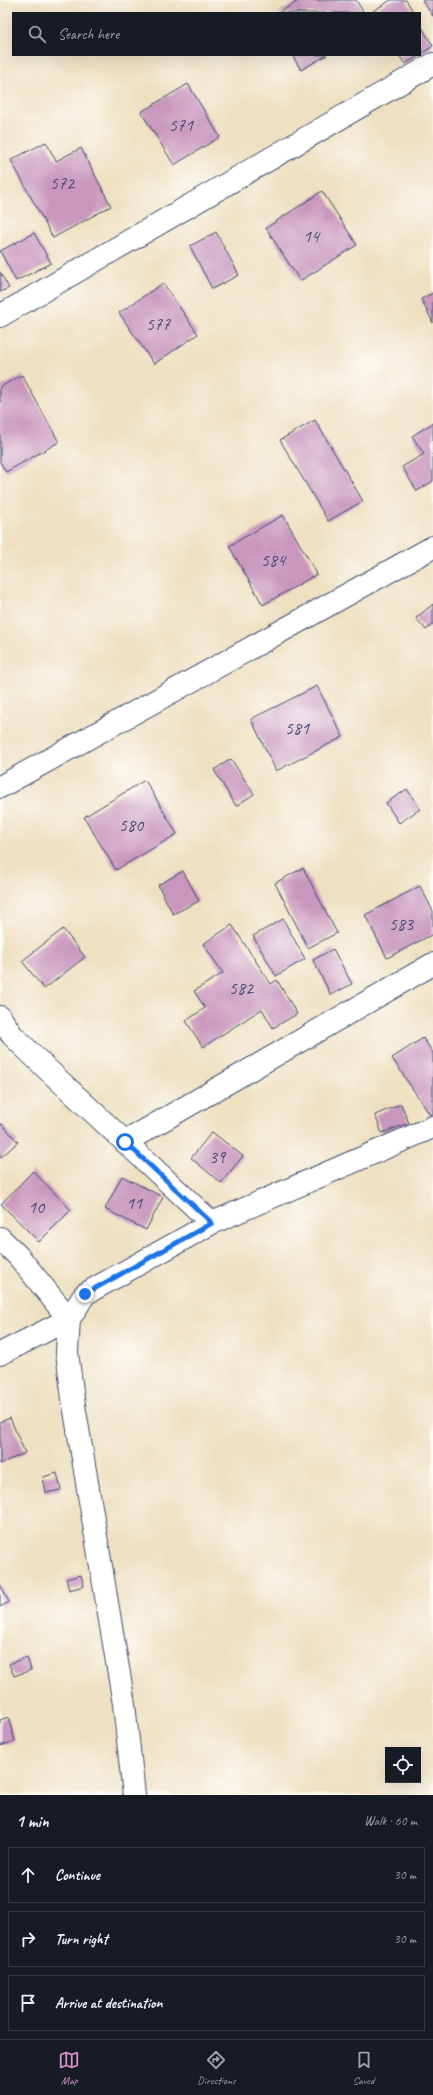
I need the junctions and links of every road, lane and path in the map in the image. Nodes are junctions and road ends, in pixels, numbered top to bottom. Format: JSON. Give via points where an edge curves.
{"nodes":[{"id":1,"x":433,"y":64,"type":"edge"},
{"id":2,"x":0,"y":316,"type":"edge"},
{"id":3,"x":433,"y":547,"type":"edge"},
{"id":4,"x":0,"y":787,"type":"edge"},
{"id":5,"x":433,"y":964,"type":"edge"},
{"id":6,"x":0,"y":1017,"type":"edge"},
{"id":7,"x":433,"y":1127,"type":"edge"},
{"id":8,"x":125,"y":1142,"type":"junction"},
{"id":9,"x":212,"y":1223,"type":"junction"},
{"id":10,"x":0,"y":1238,"type":"edge"},
{"id":11,"x":69,"y":1320,"type":"junction"},
{"id":12,"x":0,"y":1354,"type":"edge"},
{"id":13,"x":134,"y":1795,"type":"edge"}],
"edges":[{"from":1,"to":2,"type":"street"},
{"from":3,"to":4,"type":"street"},
{"from":5,"to":8,"type":"street"},
{"from":6,"to":8,"type":"street","via":[[12,1035]]},
{"from":7,"to":9,"type":"street"},
{"from":8,"to":9,"type":"street"},
{"from":9,"to":11,"type":"street","via":[[85,1294]]},
{"from":10,"to":11,"type":"street","via":[[19,1257]]},
{"from":11,"to":12,"type":"street"},
{"from":11,"to":13,"type":"street","via":[[67,1352],[73,1399],[124,1704]]}]}
